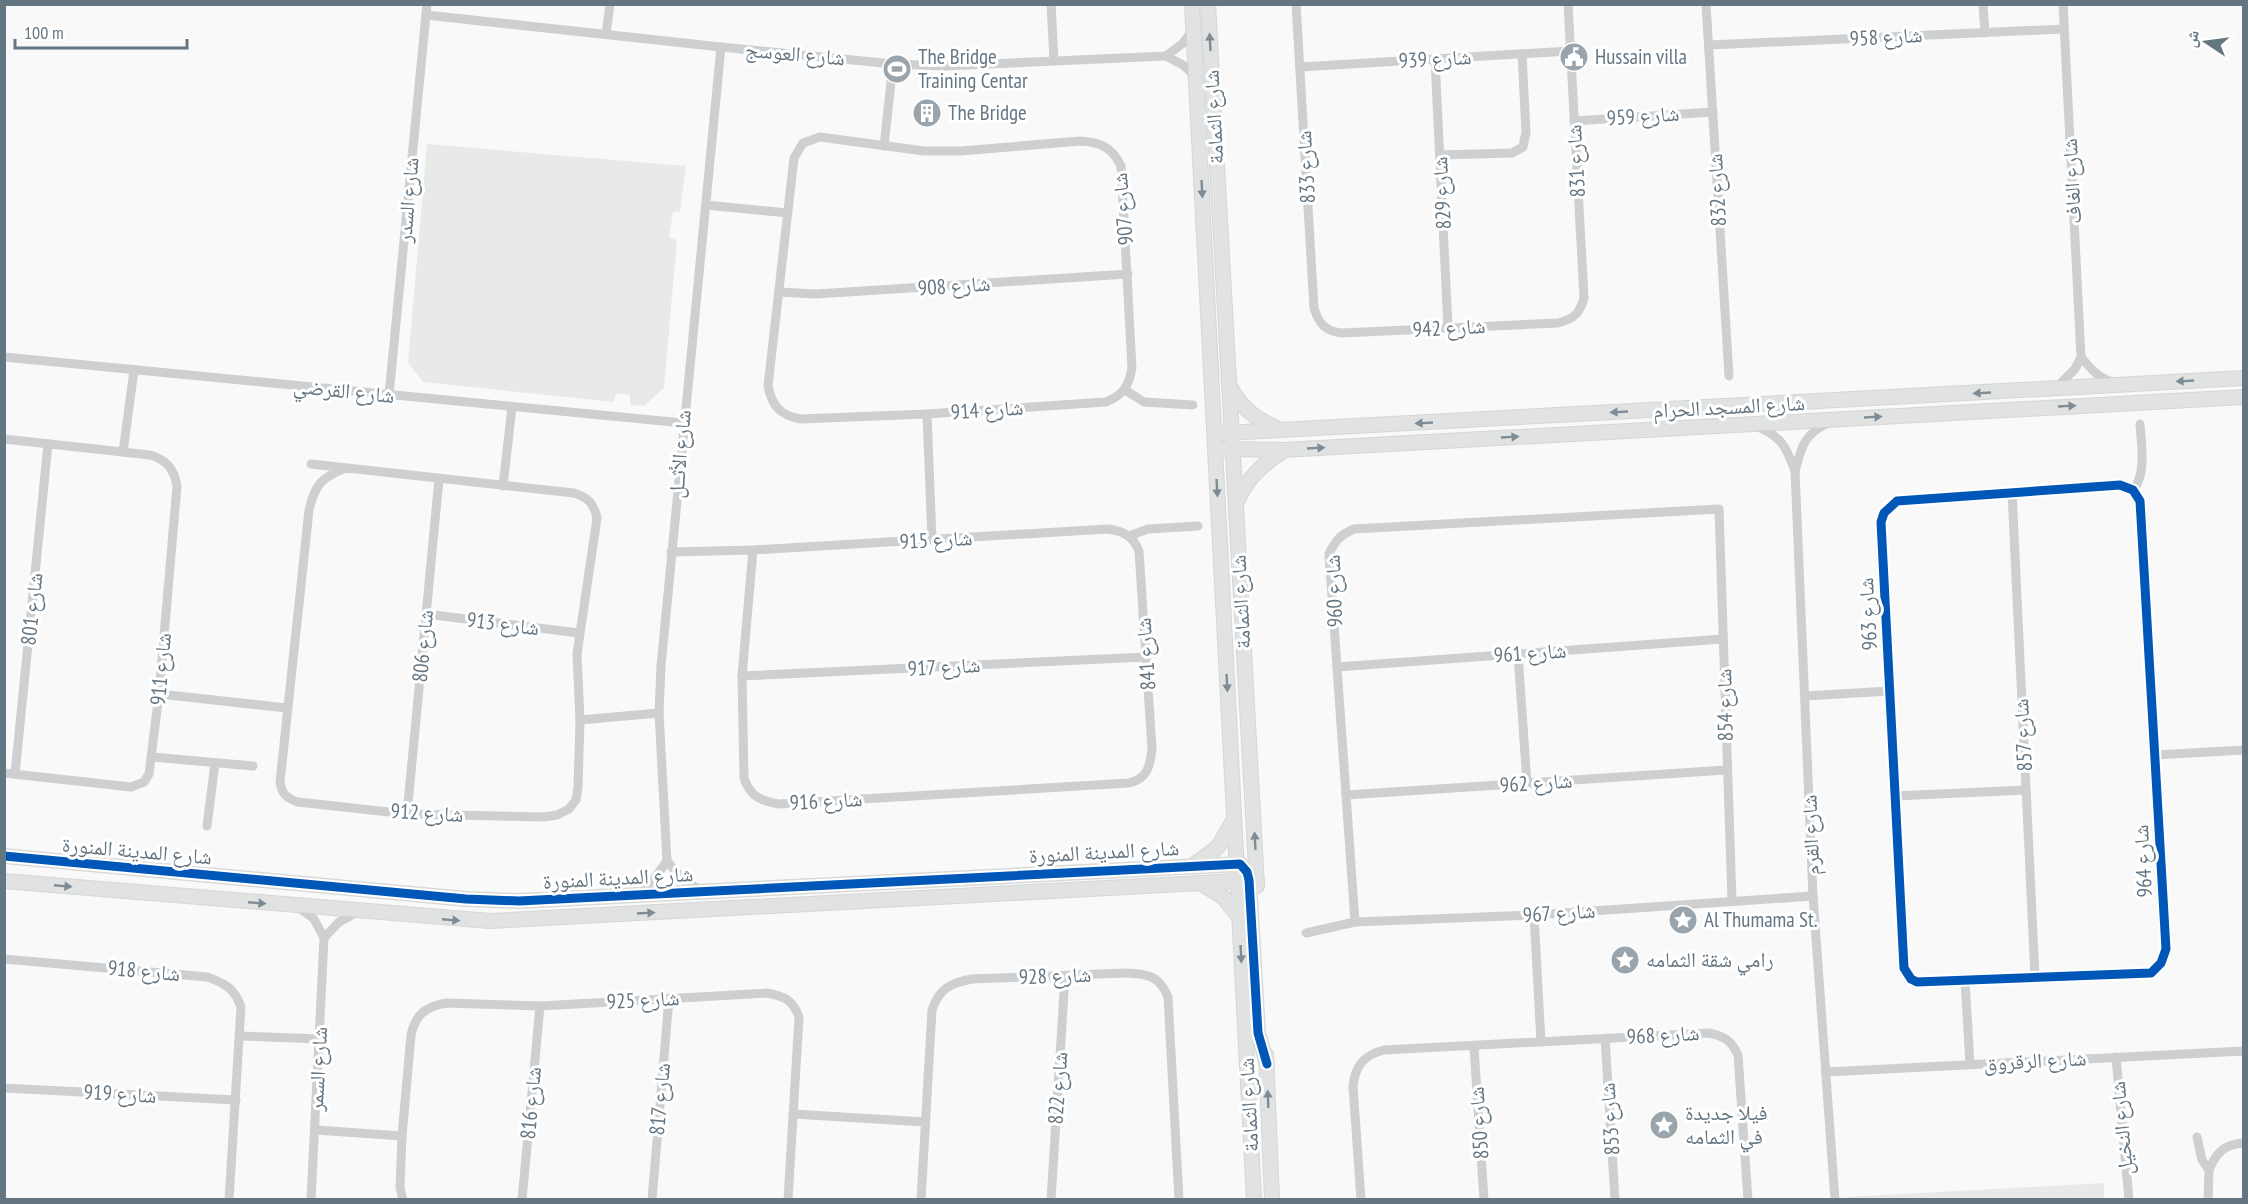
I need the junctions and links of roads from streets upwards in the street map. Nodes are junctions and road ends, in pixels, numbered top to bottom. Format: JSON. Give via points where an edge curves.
{"nodes":[{"id":1,"x":427,"y":4,"type":"edge"},
{"id":2,"x":610,"y":4,"type":"edge"},
{"id":3,"x":1051,"y":4,"type":"edge"},
{"id":4,"x":1192,"y":4,"type":"edge"},
{"id":5,"x":1208,"y":4,"type":"edge"},
{"id":6,"x":1296,"y":4,"type":"edge"},
{"id":7,"x":1568,"y":4,"type":"edge"},
{"id":8,"x":1706,"y":4,"type":"edge"},
{"id":9,"x":1983,"y":4,"type":"edge"},
{"id":10,"x":2062,"y":4,"type":"edge"},
{"id":11,"x":426,"y":15,"type":"junction"},
{"id":12,"x":1194,"y":29,"type":"junction"},
{"id":13,"x":2064,"y":29,"type":"junction"},
{"id":14,"x":1985,"y":33,"type":"junction"},
{"id":15,"x":606,"y":34,"type":"junction"},
{"id":16,"x":1709,"y":45,"type":"junction"},
{"id":17,"x":721,"y":47,"type":"junction"},
{"id":18,"x":1570,"y":51,"type":"junction"},
{"id":19,"x":1522,"y":54,"type":"junction"},
{"id":20,"x":1166,"y":56,"type":"junction"},
{"id":21,"x":1435,"y":59,"type":"junction"},
{"id":22,"x":1053,"y":61,"type":"junction"},
{"id":23,"x":893,"y":64,"type":"junction"},
{"id":24,"x":1300,"y":67,"type":"junction"},
{"id":25,"x":1197,"y":78,"type":"junction"},
{"id":26,"x":1713,"y":112,"type":"junction"},
{"id":27,"x":1574,"y":121,"type":"junction"},
{"id":28,"x":884,"y":146,"type":"junction"},
{"id":29,"x":1440,"y":155,"type":"junction"},
{"id":30,"x":706,"y":205,"type":"junction"},
{"id":31,"x":788,"y":213,"type":"junction"},
{"id":32,"x":1128,"y":274,"type":"junction"},
{"id":33,"x":779,"y":292,"type":"junction"},
{"id":34,"x":1576,"y":315,"type":"joint"},
{"id":35,"x":1322,"y":327,"type":"joint"},
{"id":36,"x":1448,"y":328,"type":"junction"},
{"id":37,"x":4,"y":357,"type":"edge"},
{"id":38,"x":2081,"y":357,"type":"junction"},
{"id":39,"x":134,"y":370,"type":"junction"},
{"id":40,"x":1729,"y":376,"type":"dead end"},
{"id":41,"x":2244,"y":378,"type":"edge"},
{"id":42,"x":1229,"y":384,"type":"junction"},
{"id":43,"x":2124,"y":385,"type":"junction"},
{"id":44,"x":2055,"y":389,"type":"junction"},
{"id":45,"x":1125,"y":390,"type":"junction"},
{"id":46,"x":389,"y":395,"type":"junction"},
{"id":47,"x":2244,"y":397,"type":"edge"},
{"id":48,"x":1193,"y":405,"type":"dead end"},
{"id":49,"x":512,"y":407,"type":"junction"},
{"id":50,"x":777,"y":410,"type":"joint"},
{"id":51,"x":927,"y":414,"type":"junction"},
{"id":52,"x":1837,"y":419,"type":"junction"},
{"id":53,"x":683,"y":423,"type":"junction"},
{"id":54,"x":2140,"y":423,"type":"dead end"},
{"id":55,"x":1752,"y":424,"type":"junction"},
{"id":56,"x":1284,"y":430,"type":"junction"},
{"id":57,"x":1224,"y":433,"type":"junction"},
{"id":58,"x":4,"y":440,"type":"edge"},
{"id":59,"x":48,"y":444,"type":"junction"},
{"id":60,"x":1215,"y":449,"type":"junction"},
{"id":61,"x":1234,"y":449,"type":"junction"},
{"id":62,"x":1283,"y":450,"type":"junction"},
{"id":63,"x":123,"y":452,"type":"junction"},
{"id":64,"x":310,"y":464,"type":"dead end"},
{"id":65,"x":346,"y":468,"type":"junction"},
{"id":66,"x":1795,"y":471,"type":"junction"},
{"id":67,"x":439,"y":479,"type":"junction"},
{"id":68,"x":503,"y":486,"type":"junction"},
{"id":69,"x":2133,"y":490,"type":"junction"},
{"id":70,"x":2012,"y":492,"type":"junction"},
{"id":71,"x":1236,"y":504,"type":"junction"},
{"id":72,"x":1719,"y":509,"type":"joint"},
{"id":73,"x":1198,"y":526,"type":"dead end"},
{"id":74,"x":1129,"y":536,"type":"junction"},
{"id":75,"x":932,"y":540,"type":"junction"},
{"id":76,"x":753,"y":550,"type":"junction"},
{"id":77,"x":671,"y":552,"type":"junction"},
{"id":78,"x":426,"y":614,"type":"junction"},
{"id":79,"x":579,"y":633,"type":"junction"},
{"id":80,"x":1723,"y":639,"type":"junction"},
{"id":81,"x":1518,"y":654,"type":"junction"},
{"id":82,"x":1146,"y":657,"type":"junction"},
{"id":83,"x":1337,"y":667,"type":"junction"},
{"id":84,"x":742,"y":676,"type":"junction"},
{"id":85,"x":1890,"y":691,"type":"junction"},
{"id":86,"x":159,"y":694,"type":"junction"},
{"id":87,"x":1805,"y":696,"type":"junction"},
{"id":88,"x":287,"y":708,"type":"junction"},
{"id":89,"x":659,"y":713,"type":"junction"},
{"id":90,"x":580,"y":720,"type":"junction"},
{"id":91,"x":2244,"y":750,"type":"edge"},
{"id":92,"x":2155,"y":755,"type":"junction"},
{"id":93,"x":152,"y":757,"type":"junction"},
{"id":94,"x":215,"y":763,"type":"junction"},
{"id":95,"x":253,"y":766,"type":"dead end"},
{"id":96,"x":1726,"y":770,"type":"junction"},
{"id":97,"x":4,"y":773,"type":"edge"},
{"id":98,"x":15,"y":774,"type":"junction"},
{"id":99,"x":1146,"y":774,"type":"joint"},
{"id":100,"x":1527,"y":783,"type":"junction"},
{"id":101,"x":2026,"y":790,"type":"junction"},
{"id":102,"x":1346,"y":795,"type":"junction"},
{"id":103,"x":1895,"y":796,"type":"junction"},
{"id":104,"x":407,"y":814,"type":"junction"},
{"id":105,"x":1234,"y":820,"type":"junction"},
{"id":106,"x":207,"y":826,"type":"dead end"},
{"id":107,"x":4,"y":856,"type":"edge"},
{"id":108,"x":667,"y":861,"type":"junction"},
{"id":109,"x":1236,"y":863,"type":"junction"},
{"id":110,"x":1194,"y":865,"type":"junction"},
{"id":111,"x":1247,"y":880,"type":"junction"},
{"id":112,"x":4,"y":881,"type":"edge"},
{"id":113,"x":1198,"y":882,"type":"junction"},
{"id":114,"x":703,"y":891,"type":"junction"},
{"id":115,"x":639,"y":896,"type":"junction"},
{"id":116,"x":1813,"y":896,"type":"junction"},
{"id":117,"x":1732,"y":901,"type":"junction"},
{"id":118,"x":297,"y":906,"type":"junction"},
{"id":119,"x":357,"y":912,"type":"junction"},
{"id":120,"x":1534,"y":915,"type":"junction"},
{"id":121,"x":1239,"y":917,"type":"junction"},
{"id":122,"x":1355,"y":922,"type":"junction"},
{"id":123,"x":1306,"y":933,"type":"dead end"},
{"id":124,"x":324,"y":938,"type":"junction"},
{"id":125,"x":4,"y":959,"type":"edge"},
{"id":126,"x":1065,"y":976,"type":"junction"},
{"id":127,"x":2035,"y":977,"type":"junction"},
{"id":128,"x":1911,"y":979,"type":"joint"},
{"id":129,"x":1965,"y":981,"type":"junction"},
{"id":130,"x":669,"y":998,"type":"junction"},
{"id":131,"x":540,"y":1006,"type":"junction"},
{"id":132,"x":240,"y":1036,"type":"junction"},
{"id":133,"x":1605,"y":1038,"type":"junction"},
{"id":134,"x":320,"y":1040,"type":"junction"},
{"id":135,"x":1541,"y":1042,"type":"junction"},
{"id":136,"x":1474,"y":1047,"type":"junction"},
{"id":137,"x":2244,"y":1051,"type":"edge"},
{"id":138,"x":2116,"y":1057,"type":"junction"},
{"id":139,"x":1970,"y":1064,"type":"junction"},
{"id":140,"x":1826,"y":1072,"type":"junction"},
{"id":141,"x":4,"y":1088,"type":"edge"},
{"id":142,"x":236,"y":1100,"type":"junction"},
{"id":143,"x":793,"y":1114,"type":"junction"},
{"id":144,"x":926,"y":1122,"type":"junction"},
{"id":145,"x":316,"y":1130,"type":"junction"},
{"id":146,"x":402,"y":1136,"type":"junction"},
{"id":147,"x":2197,"y":1137,"type":"dead end"},
{"id":148,"x":2244,"y":1143,"type":"edge"},
{"id":149,"x":2209,"y":1170,"type":"junction"},
{"id":150,"x":2208,"y":1199,"type":"edge"},
{"id":151,"x":229,"y":1200,"type":"edge"},
{"id":152,"x":311,"y":1200,"type":"edge"},
{"id":153,"x":403,"y":1200,"type":"edge"},
{"id":154,"x":522,"y":1200,"type":"edge"},
{"id":155,"x":652,"y":1200,"type":"edge"},
{"id":156,"x":788,"y":1200,"type":"edge"},
{"id":157,"x":921,"y":1200,"type":"edge"},
{"id":158,"x":1051,"y":1200,"type":"edge"},
{"id":159,"x":1179,"y":1200,"type":"edge"},
{"id":160,"x":1254,"y":1200,"type":"edge"},
{"id":161,"x":1272,"y":1200,"type":"edge"},
{"id":162,"x":1361,"y":1200,"type":"edge"},
{"id":163,"x":1484,"y":1200,"type":"edge"},
{"id":164,"x":1615,"y":1200,"type":"edge"},
{"id":165,"x":1748,"y":1200,"type":"edge"},
{"id":166,"x":1835,"y":1200,"type":"edge"},
{"id":167,"x":2129,"y":1200,"type":"edge"},
{"id":168,"x":2200,"y":1200,"type":"edge"}],
"edges":[{"from":1,"to":11,"type":"street","name":"شارع السدر"},
{"from":2,"to":15,"type":"street"},
{"from":3,"to":22,"type":"street"},
{"from":4,"to":12,"type":"street","name":"شارع الثمامة"},
{"from":42,"to":5,"type":"street","name":"شارع الثمامة","one_way":true},
{"from":6,"to":24,"type":"street","name":"شارع 833"},
{"from":7,"to":18,"type":"street","name":"شارع 831"},
{"from":8,"to":16,"type":"street","name":"شارع 832"},
{"from":9,"to":14,"type":"street"},
{"from":10,"to":13,"type":"street","name":"شارع الغاف"},
{"from":11,"to":15,"type":"street","name":"شارع العوسج"},
{"from":11,"to":46,"type":"street","name":"شارع السدر"},
{"from":12,"to":20,"type":"street","via":[[1182,45]]},
{"from":12,"to":25,"type":"street","name":"شارع الثمامة"},
{"from":13,"to":14,"type":"street","name":"شارع 958"},
{"from":13,"to":38,"type":"street","name":"شارع الغاف"},
{"from":14,"to":16,"type":"street","name":"شارع 958"},
{"from":15,"to":17,"type":"street","name":"شارع العوسج"},
{"from":16,"to":26,"type":"street","name":"شارع 832"},
{"from":17,"to":23,"type":"street","name":"شارع العوسج"},
{"from":17,"to":30,"type":"street","name":"شارع الأثــل"},
{"from":18,"to":19,"type":"street","name":"شارع 939"},
{"from":18,"to":27,"type":"street","name":"شارع 831"},
{"from":19,"to":21,"type":"street","name":"شارع 939"},
{"from":19,"to":29,"type":"street","via":[[1526,132],[1523,147],[1512,153]]},
{"from":20,"to":22,"type":"street","name":"شارع العوسج"},
{"from":20,"to":25,"type":"street"},
{"from":21,"to":24,"type":"street","name":"شارع 939"},
{"from":21,"to":29,"type":"street","name":"شارع 829"},
{"from":22,"to":23,"type":"street","name":"شارع العوسج"},
{"from":23,"to":28,"type":"street"},
{"from":24,"to":35,"type":"street","name":"شارع 833","via":[[1314,308]]},
{"from":25,"to":57,"type":"street","name":"شارع الثمامة","one_way":true,"via":[[1206,254]]},
{"from":26,"to":27,"type":"street","name":"شارع 959"},
{"from":26,"to":40,"type":"street","name":"شارع 832"},
{"from":27,"to":34,"type":"street","name":"شارع 831","via":[[1584,297]]},
{"from":28,"to":31,"type":"street","name":"شارع 907","via":[[820,137],[803,143],[794,158]]},
{"from":28,"to":32,"type":"street","name":"شارع 907","via":[[924,151],[1080,141],[1107,146],[1121,166]]},
{"from":29,"to":36,"type":"street","name":"شارع 829"},
{"from":30,"to":31,"type":"street"},
{"from":30,"to":53,"type":"street","name":"شارع الأثــل"},
{"from":31,"to":33,"type":"street","name":"شارع 907"},
{"from":32,"to":33,"type":"street","name":"شارع 908","via":[[816,294]]},
{"from":32,"to":45,"type":"street","name":"شارع 907","via":[[1132,368]]},
{"from":33,"to":50,"type":"street","name":"شارع 907","via":[[768,386]]},
{"from":34,"to":36,"type":"street","name":"شارع 942","via":[[1558,323]]},
{"from":35,"to":36,"type":"street","name":"شارع 942","via":[[1342,333]]},
{"from":37,"to":39,"type":"street","name":"شارع القرضي"},
{"from":38,"to":43,"type":"street","via":[[2107,381]]},
{"from":38,"to":44,"type":"street"},
{"from":39,"to":46,"type":"street","name":"شارع القرضي"},
{"from":39,"to":63,"type":"street"},
{"from":41,"to":43,"type":"street","name":"شارع المسجد الحرام","one_way":true},
{"from":42,"to":56,"type":"street","via":[[1258,420]]},
{"from":42,"to":57,"type":"street","name":"شارع الثمامة"},
{"from":43,"to":44,"type":"street","name":"شارع المسجد الحرام"},
{"from":44,"to":56,"type":"street","name":"شارع المسجد الحرام","one_way":true},
{"from":45,"to":48,"type":"street","via":[[1144,402]]},
{"from":45,"to":51,"type":"street","name":"شارع 914","via":[[1106,402]]},
{"from":46,"to":49,"type":"street","name":"شارع القرضي"},
{"from":52,"to":47,"type":"street","name":"شارع المسجد الحرام","one_way":true},
{"from":49,"to":53,"type":"street","name":"شارع القرضي"},
{"from":49,"to":68,"type":"street"},
{"from":50,"to":51,"type":"street","name":"شارع 914","via":[[800,419]]},
{"from":51,"to":75,"type":"street"},
{"from":52,"to":55,"type":"street","name":"شارع المسجد الحرام"},
{"from":52,"to":66,"type":"street","name":"شارع القرم","via":[[1809,434]]},
{"from":53,"to":77,"type":"street","name":"شارع الأثــل"},
{"from":54,"to":69,"type":"street","via":[[2141,471]]},
{"from":62,"to":55,"type":"street","name":"شارع المسجد الحرام","one_way":true},
{"from":55,"to":66,"type":"street","name":"شارع القرم","via":[[1779,438]]},
{"from":56,"to":57,"type":"street","name":"شارع المسجد الحرام"},
{"from":57,"to":60,"type":"street","name":"شارع الثمامة"},
{"from":57,"to":61,"type":"street","via":[[1227,444]]},
{"from":58,"to":59,"type":"street","name":"شارع 911"},
{"from":59,"to":63,"type":"street","name":"شارع 911"},
{"from":59,"to":98,"type":"street","name":"شارع 801"},
{"from":60,"to":61,"type":"street","name":"شارع المسجد الحرام"},
{"from":60,"to":105,"type":"street","name":"شارع الثمامة","one_way":true},
{"from":61,"to":62,"type":"street","name":"شارع المسجد الحرام"},
{"from":61,"to":71,"type":"street","name":"شارع الثمامة"},
{"from":62,"to":71,"type":"street","via":[[1259,467]]},
{"from":63,"to":86,"type":"street","name":"شارع 911","via":[[150,455],[167,462],[177,486]]},
{"from":64,"to":65,"type":"street","name":"شارع 912"},
{"from":65,"to":67,"type":"street","name":"شارع 912"},
{"from":65,"to":88,"type":"street","name":"شارع 912","via":[[325,477],[317,486],[309,510]]},
{"from":66,"to":87,"type":"street","name":"شارع القرم"},
{"from":67,"to":68,"type":"street","name":"شارع 912"},
{"from":67,"to":78,"type":"street","name":"شارع 806"},
{"from":68,"to":79,"type":"street","name":"شارع 912","via":[[574,493],[584,496],[596,509]]},
{"from":69,"to":70,"type":"street","name":"شارع 963","via":[[2120,485]]},
{"from":69,"to":92,"type":"street","name":"شارع 964","via":[[2140,501]]},
{"from":70,"to":85,"type":"street","name":"شارع 963","via":[[1897,501],[1884,513],[1881,522]]},
{"from":70,"to":101,"type":"street","name":"شارع 857"},
{"from":111,"to":71,"type":"street","name":"شارع الثمامة","one_way":true},
{"from":72,"to":80,"type":"street","name":"شارع 854"},
{"from":72,"to":83,"type":"street","name":"شارع 960","via":[[1354,529],[1343,533],[1334,541],[1329,554]]},
{"from":73,"to":74,"type":"street","name":"شارع 915","via":[[1148,529]]},
{"from":74,"to":75,"type":"street","name":"شارع 915","via":[[1108,529]]},
{"from":74,"to":82,"type":"street","name":"شارع 841","via":[[1139,551]]},
{"from":75,"to":76,"type":"street","name":"شارع 915"},
{"from":76,"to":77,"type":"street","name":"شارع 915"},
{"from":76,"to":84,"type":"street","name":"شارع 916"},
{"from":77,"to":89,"type":"street","name":"شارع الأثــل"},
{"from":78,"to":79,"type":"street","name":"شارع 913"},
{"from":78,"to":104,"type":"street","name":"شارع 806"},
{"from":79,"to":90,"type":"street","name":"شارع 912"},
{"from":80,"to":81,"type":"street","name":"شارع 961"},
{"from":80,"to":96,"type":"street","name":"شارع 854"},
{"from":81,"to":83,"type":"street","name":"شارع 961"},
{"from":81,"to":100,"type":"street"},
{"from":82,"to":84,"type":"street","name":"شارع 917"},
{"from":82,"to":99,"type":"street","name":"شارع 841","via":[[1152,750]]},
{"from":83,"to":102,"type":"street","name":"شارع 960"},
{"from":84,"to":99,"type":"street","name":"شارع 916","via":[[744,778],[748,790],[767,802],[1129,783]]},
{"from":85,"to":87,"type":"street"},
{"from":85,"to":103,"type":"street","name":"شارع 963"},
{"from":86,"to":88,"type":"street"},
{"from":86,"to":93,"type":"street","name":"شارع 911"},
{"from":87,"to":116,"type":"street","name":"شارع القرم"},
{"from":88,"to":104,"type":"street","name":"شارع 912","via":[[281,792],[289,799]]},
{"from":89,"to":90,"type":"street"},
{"from":89,"to":108,"type":"street","name":"شارع الأثــل"},
{"from":90,"to":104,"type":"street","name":"شارع 912","via":[[578,787],[576,800],[569,809],[544,817]]},
{"from":91,"to":92,"type":"street"},
{"from":92,"to":127,"type":"street","name":"شارع 964","via":[[2166,949],[2161,963],[2151,973]]},
{"from":93,"to":94,"type":"street"},
{"from":93,"to":98,"type":"street","name":"شارع 911","via":[[144,782],[131,787]]},
{"from":94,"to":95,"type":"street"},
{"from":94,"to":106,"type":"street"},
{"from":96,"to":100,"type":"street","name":"شارع 962"},
{"from":96,"to":117,"type":"street","name":"شارع 854"},
{"from":97,"to":98,"type":"street","name":"شارع 911"},
{"from":100,"to":102,"type":"street","name":"شارع 962"},
{"from":101,"to":103,"type":"street"},
{"from":101,"to":127,"type":"street","name":"شارع 857"},
{"from":102,"to":122,"type":"street","name":"شارع 960"},
{"from":103,"to":128,"type":"street","name":"شارع 963","via":[[1904,968]]},
{"from":105,"to":109,"type":"street","name":"شارع الثمامة"},
{"from":105,"to":110,"type":"street","via":[[1218,847]]},
{"from":107,"to":115,"type":"street","name":"شارع المدينة المنورة","via":[[477,900]]},
{"from":108,"to":114,"type":"street","via":[[682,879]]},
{"from":108,"to":115,"type":"street"},
{"from":109,"to":110,"type":"street","name":"شارع المدينة المنورة"},
{"from":109,"to":111,"type":"street","name":"شارع الثمامة"},
{"from":110,"to":114,"type":"street","name":"شارع المدينة المنورة"},
{"from":111,"to":113,"type":"street","name":"شارع المدينة المنورة"},
{"from":111,"to":121,"type":"street","name":"شارع الثمامة"},
{"from":161,"to":111,"type":"street","name":"شارع الثمامة","one_way":true,"via":[[1267,1064]]},
{"from":112,"to":118,"type":"street","name":"شارع المدينة المنورة","one_way":true},
{"from":119,"to":113,"type":"street","name":"شارع المدينة المنورة","one_way":true,"via":[[464,921],[519,921]]},
{"from":113,"to":121,"type":"street","via":[[1222,896]]},
{"from":114,"to":115,"type":"street","name":"شارع المدينة المنورة"},
{"from":116,"to":117,"type":"street","name":"شارع 967"},
{"from":116,"to":140,"type":"street","name":"شارع القرم"},
{"from":117,"to":120,"type":"street","name":"شارع 967"},
{"from":118,"to":119,"type":"street","name":"شارع المدينة المنورة"},
{"from":118,"to":124,"type":"street","via":[[314,920]]},
{"from":119,"to":124,"type":"street","via":[[339,922]]},
{"from":120,"to":122,"type":"street","name":"شارع 967"},
{"from":120,"to":135,"type":"street"},
{"from":121,"to":160,"type":"street","name":"شارع الثمامة","one_way":true},
{"from":122,"to":123,"type":"street","name":"شارع 967"},
{"from":124,"to":134,"type":"street","name":"شارع السمر"},
{"from":125,"to":132,"type":"street","name":"شارع 918","via":[[220,981],[237,996],[241,1007]]},
{"from":126,"to":144,"type":"street","name":"شارع 928","via":[[972,979],[944,988],[932,1010]]},
{"from":126,"to":158,"type":"street","name":"شارع 822"},
{"from":126,"to":159,"type":"street","name":"شارع 928","via":[[1143,974],[1164,986],[1168,997]]},
{"from":127,"to":129,"type":"street","name":"شارع 964"},
{"from":128,"to":129,"type":"street","name":"شارع 964","via":[[1923,983]]},
{"from":129,"to":139,"type":"street"},
{"from":130,"to":131,"type":"street","name":"شارع 925"},
{"from":130,"to":143,"type":"street","name":"شارع 925","via":[[767,993],[788,999],[799,1017]]},
{"from":130,"to":155,"type":"street","name":"شارع 817"},
{"from":131,"to":146,"type":"street","name":"شارع 925","via":[[446,1003],[420,1012],[411,1035]]},
{"from":131,"to":154,"type":"street","name":"شارع 816"},
{"from":132,"to":134,"type":"street"},
{"from":132,"to":142,"type":"street","name":"شارع 918"},
{"from":133,"to":135,"type":"street","name":"شارع 968"},
{"from":133,"to":164,"type":"street","name":"شارع 853"},
{"from":133,"to":165,"type":"street","name":"شارع 968","via":[[1709,1033],[1735,1046]]},
{"from":134,"to":145,"type":"street","name":"شارع السمر"},
{"from":135,"to":136,"type":"street","name":"شارع 968"},
{"from":136,"to":162,"type":"street","name":"شارع 968","via":[[1384,1050],[1361,1062],[1353,1086]]},
{"from":136,"to":163,"type":"street","name":"شارع 850"},
{"from":137,"to":138,"type":"street","name":"شارع الرقروق"},
{"from":138,"to":139,"type":"street","name":"شارع الرقروق"},
{"from":138,"to":167,"type":"street","name":"شارع النخيل"},
{"from":139,"to":140,"type":"street","name":"شارع الرقروق"},
{"from":140,"to":166,"type":"street","name":"شارع القرم"},
{"from":141,"to":142,"type":"street","name":"شارع 919"},
{"from":142,"to":151,"type":"street","name":"شارع 918"},
{"from":143,"to":144,"type":"street"},
{"from":143,"to":156,"type":"street","name":"شارع 925"},
{"from":144,"to":157,"type":"street","name":"شارع 928"},
{"from":145,"to":146,"type":"street"},
{"from":145,"to":152,"type":"street","name":"شارع السمر"},
{"from":146,"to":153,"type":"street","name":"شارع 925"},
{"from":147,"to":149,"type":"street","via":[[2202,1160]]},
{"from":148,"to":149,"type":"street","via":[[2218,1152]]},
{"from":149,"to":150,"type":"street"},
{"from":150,"to":168,"type":"street"}]}
